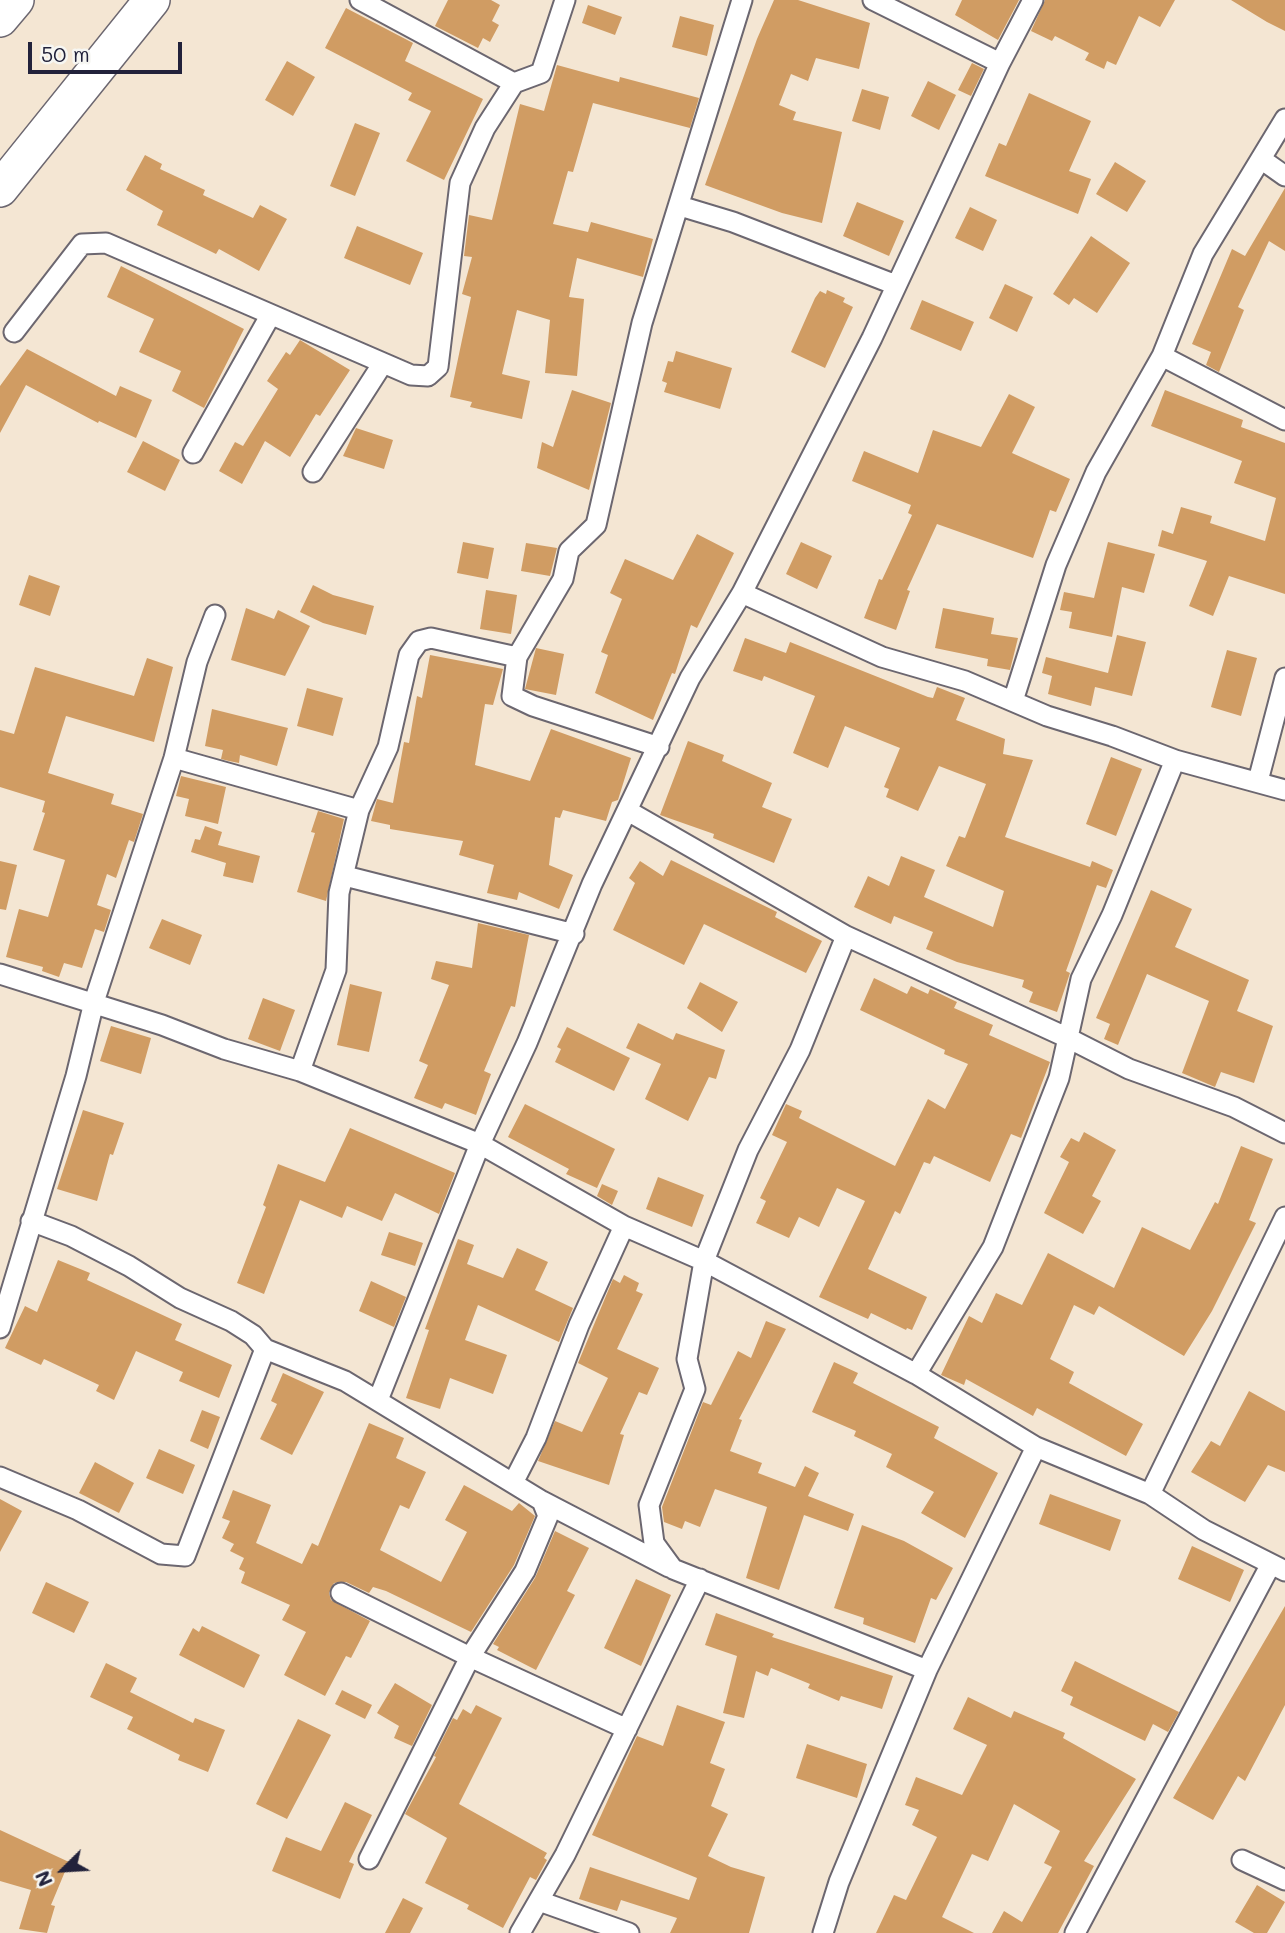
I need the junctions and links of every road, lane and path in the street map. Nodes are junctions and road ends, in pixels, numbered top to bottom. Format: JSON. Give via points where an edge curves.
{"nodes":[{"id":1,"x":16,"y":0,"type":"edge"},
{"id":2,"x":152,"y":0,"type":"edge"},
{"id":3,"x":360,"y":0,"type":"edge"},
{"id":4,"x":565,"y":0,"type":"edge"},
{"id":5,"x":742,"y":0,"type":"edge"},
{"id":6,"x":873,"y":0,"type":"edge"},
{"id":7,"x":1033,"y":0,"type":"edge"},
{"id":8,"x":0,"y":19,"type":"edge"},
{"id":9,"x":1000,"y":63,"type":"junction"},
{"id":10,"x":514,"y":83,"type":"junction"},
{"id":11,"x":1285,"y":119,"type":"edge"},
{"id":12,"x":1261,"y":159,"type":"junction"},
{"id":13,"x":1285,"y":176,"type":"edge"},
{"id":14,"x":0,"y":189,"type":"edge"},
{"id":15,"x":680,"y":206,"type":"junction"},
{"id":16,"x":896,"y":285,"type":"junction"},
{"id":17,"x":270,"y":316,"type":"junction"},
{"id":18,"x":14,"y":332,"type":"dead end"},
{"id":19,"x":1162,"y":356,"type":"junction"},
{"id":20,"x":383,"y":363,"type":"junction"},
{"id":21,"x":1285,"y":420,"type":"edge"},
{"id":22,"x":193,"y":453,"type":"dead end"},
{"id":23,"x":313,"y":472,"type":"dead end"},
{"id":24,"x":742,"y":593,"type":"junction"},
{"id":25,"x":215,"y":615,"type":"dead end"},
{"id":26,"x":517,"y":657,"type":"junction"},
{"id":27,"x":1285,"y":678,"type":"edge"},
{"id":28,"x":1013,"y":701,"type":"junction"},
{"id":29,"x":659,"y":747,"type":"junction"},
{"id":30,"x":174,"y":758,"type":"junction"},
{"id":31,"x":1175,"y":760,"type":"junction"},
{"id":32,"x":1258,"y":781,"type":"junction"},
{"id":33,"x":1285,"y":790,"type":"edge"},
{"id":34,"x":359,"y":810,"type":"junction"},
{"id":35,"x":628,"y":811,"type":"junction"},
{"id":36,"x":345,"y":876,"type":"junction"},
{"id":37,"x":574,"y":934,"type":"junction"},
{"id":38,"x":846,"y":936,"type":"junction"},
{"id":39,"x":0,"y":974,"type":"edge"},
{"id":40,"x":93,"y":1002,"type":"junction"},
{"id":41,"x":1068,"y":1038,"type":"junction"},
{"id":42,"x":300,"y":1071,"type":"junction"},
{"id":43,"x":1285,"y":1133,"type":"edge"},
{"id":44,"x":480,"y":1144,"type":"junction"},
{"id":45,"x":1285,"y":1217,"type":"edge"},
{"id":46,"x":31,"y":1221,"type":"junction"},
{"id":47,"x":624,"y":1226,"type":"junction"},
{"id":48,"x":704,"y":1261,"type":"junction"},
{"id":49,"x":0,"y":1328,"type":"edge"},
{"id":50,"x":265,"y":1349,"type":"junction"},
{"id":51,"x":916,"y":1374,"type":"junction"},
{"id":52,"x":378,"y":1400,"type":"junction"},
{"id":53,"x":1036,"y":1447,"type":"junction"},
{"id":54,"x":0,"y":1477,"type":"edge"},
{"id":55,"x":514,"y":1481,"type":"junction"},
{"id":56,"x":1150,"y":1494,"type":"junction"},
{"id":57,"x":542,"y":1501,"type":"junction"},
{"id":58,"x":1278,"y":1568,"type":"edge"},
{"id":59,"x":673,"y":1569,"type":"junction"},
{"id":60,"x":700,"y":1579,"type":"junction"},
{"id":61,"x":341,"y":1593,"type":"dead end"},
{"id":62,"x":470,"y":1657,"type":"junction"},
{"id":63,"x":927,"y":1670,"type":"junction"},
{"id":64,"x":627,"y":1729,"type":"junction"},
{"id":65,"x":369,"y":1859,"type":"dead end"},
{"id":66,"x":1242,"y":1860,"type":"dead end"},
{"id":67,"x":1285,"y":1880,"type":"edge"},
{"id":68,"x":539,"y":1901,"type":"junction"},
{"id":69,"x":520,"y":1933,"type":"edge"},
{"id":70,"x":629,"y":1933,"type":"edge"},
{"id":71,"x":823,"y":1933,"type":"edge"},
{"id":72,"x":1075,"y":1933,"type":"edge"}],
"edges":[{"from":1,"to":8,"type":"highway"},
{"from":2,"to":14,"type":"highway"},
{"from":3,"to":10,"type":"street"},
{"from":4,"to":10,"type":"street","via":[[541,73]]},
{"from":5,"to":15,"type":"street"},
{"from":6,"to":9,"type":"street"},
{"from":7,"to":9,"type":"street"},
{"from":9,"to":16,"type":"street"},
{"from":10,"to":20,"type":"street","via":[[485,128],[460,183],[439,367],[428,376],[411,375]]},
{"from":11,"to":12,"type":"street"},
{"from":12,"to":13,"type":"street"},
{"from":12,"to":19,"type":"street","via":[[1203,254]]},
{"from":15,"to":16,"type":"street"},
{"from":15,"to":26,"type":"street","via":[[642,323],[596,525],[569,551],[563,579]]},
{"from":16,"to":24,"type":"street"},
{"from":17,"to":18,"type":"street","via":[[106,243],[82,244]]},
{"from":17,"to":20,"type":"street"},
{"from":17,"to":22,"type":"street"},
{"from":19,"to":21,"type":"street"},
{"from":19,"to":28,"type":"street","via":[[1091,484],[1055,565]]},
{"from":20,"to":23,"type":"street"},
{"from":24,"to":28,"type":"street","via":[[882,657],[965,681]]},
{"from":24,"to":29,"type":"street","via":[[690,678]]},
{"from":25,"to":30,"type":"street","via":[[197,662]]},
{"from":26,"to":29,"type":"street","via":[[512,696]]},
{"from":26,"to":34,"type":"street","via":[[447,640],[419,641],[408,655],[388,747]]},
{"from":27,"to":32,"type":"street"},
{"from":28,"to":31,"type":"street"},
{"from":29,"to":35,"type":"street"},
{"from":30,"to":34,"type":"street"},
{"from":30,"to":40,"type":"street"},
{"from":31,"to":32,"type":"street"},
{"from":31,"to":41,"type":"street","via":[[1082,979]]},
{"from":32,"to":33,"type":"street"},
{"from":34,"to":36,"type":"street"},
{"from":35,"to":37,"type":"street","via":[[592,884]]},
{"from":35,"to":38,"type":"street"},
{"from":36,"to":37,"type":"street"},
{"from":36,"to":42,"type":"street","via":[[336,970]]},
{"from":37,"to":44,"type":"street"},
{"from":38,"to":41,"type":"street"},
{"from":38,"to":48,"type":"street","via":[[800,1051],[748,1150]]},
{"from":39,"to":40,"type":"street"},
{"from":40,"to":42,"type":"street"},
{"from":40,"to":46,"type":"street","via":[[76,1076]]},
{"from":41,"to":43,"type":"street","via":[[1129,1069],[1234,1107]]},
{"from":41,"to":51,"type":"street","via":[[1059,1078],[993,1247]]},
{"from":42,"to":44,"type":"street"},
{"from":44,"to":47,"type":"street"},
{"from":44,"to":52,"type":"street"},
{"from":45,"to":56,"type":"street"},
{"from":46,"to":49,"type":"street"},
{"from":46,"to":50,"type":"street","via":[[94,1248],[180,1298],[231,1321]]},
{"from":47,"to":48,"type":"street"},
{"from":47,"to":55,"type":"street"},
{"from":48,"to":51,"type":"street"},
{"from":48,"to":59,"type":"street","via":[[687,1359],[695,1389],[649,1505],[654,1543]]},
{"from":50,"to":52,"type":"street"},
{"from":50,"to":54,"type":"street","via":[[185,1556],[162,1554],[78,1510]]},
{"from":51,"to":53,"type":"street"},
{"from":52,"to":55,"type":"street"},
{"from":53,"to":56,"type":"street"},
{"from":53,"to":63,"type":"street"},
{"from":55,"to":57,"type":"street"},
{"from":56,"to":58,"type":"street","via":[[1204,1530]]},
{"from":57,"to":59,"type":"street"},
{"from":57,"to":62,"type":"street","via":[[548,1516],[525,1571]]},
{"from":58,"to":72,"type":"street"},
{"from":59,"to":60,"type":"street"},
{"from":60,"to":63,"type":"street"},
{"from":60,"to":64,"type":"street"},
{"from":61,"to":62,"type":"street"},
{"from":62,"to":64,"type":"street"},
{"from":62,"to":65,"type":"street"},
{"from":63,"to":71,"type":"street","via":[[838,1882]]},
{"from":64,"to":68,"type":"street"},
{"from":66,"to":67,"type":"street"},
{"from":68,"to":69,"type":"street"},
{"from":68,"to":70,"type":"street"}]}
